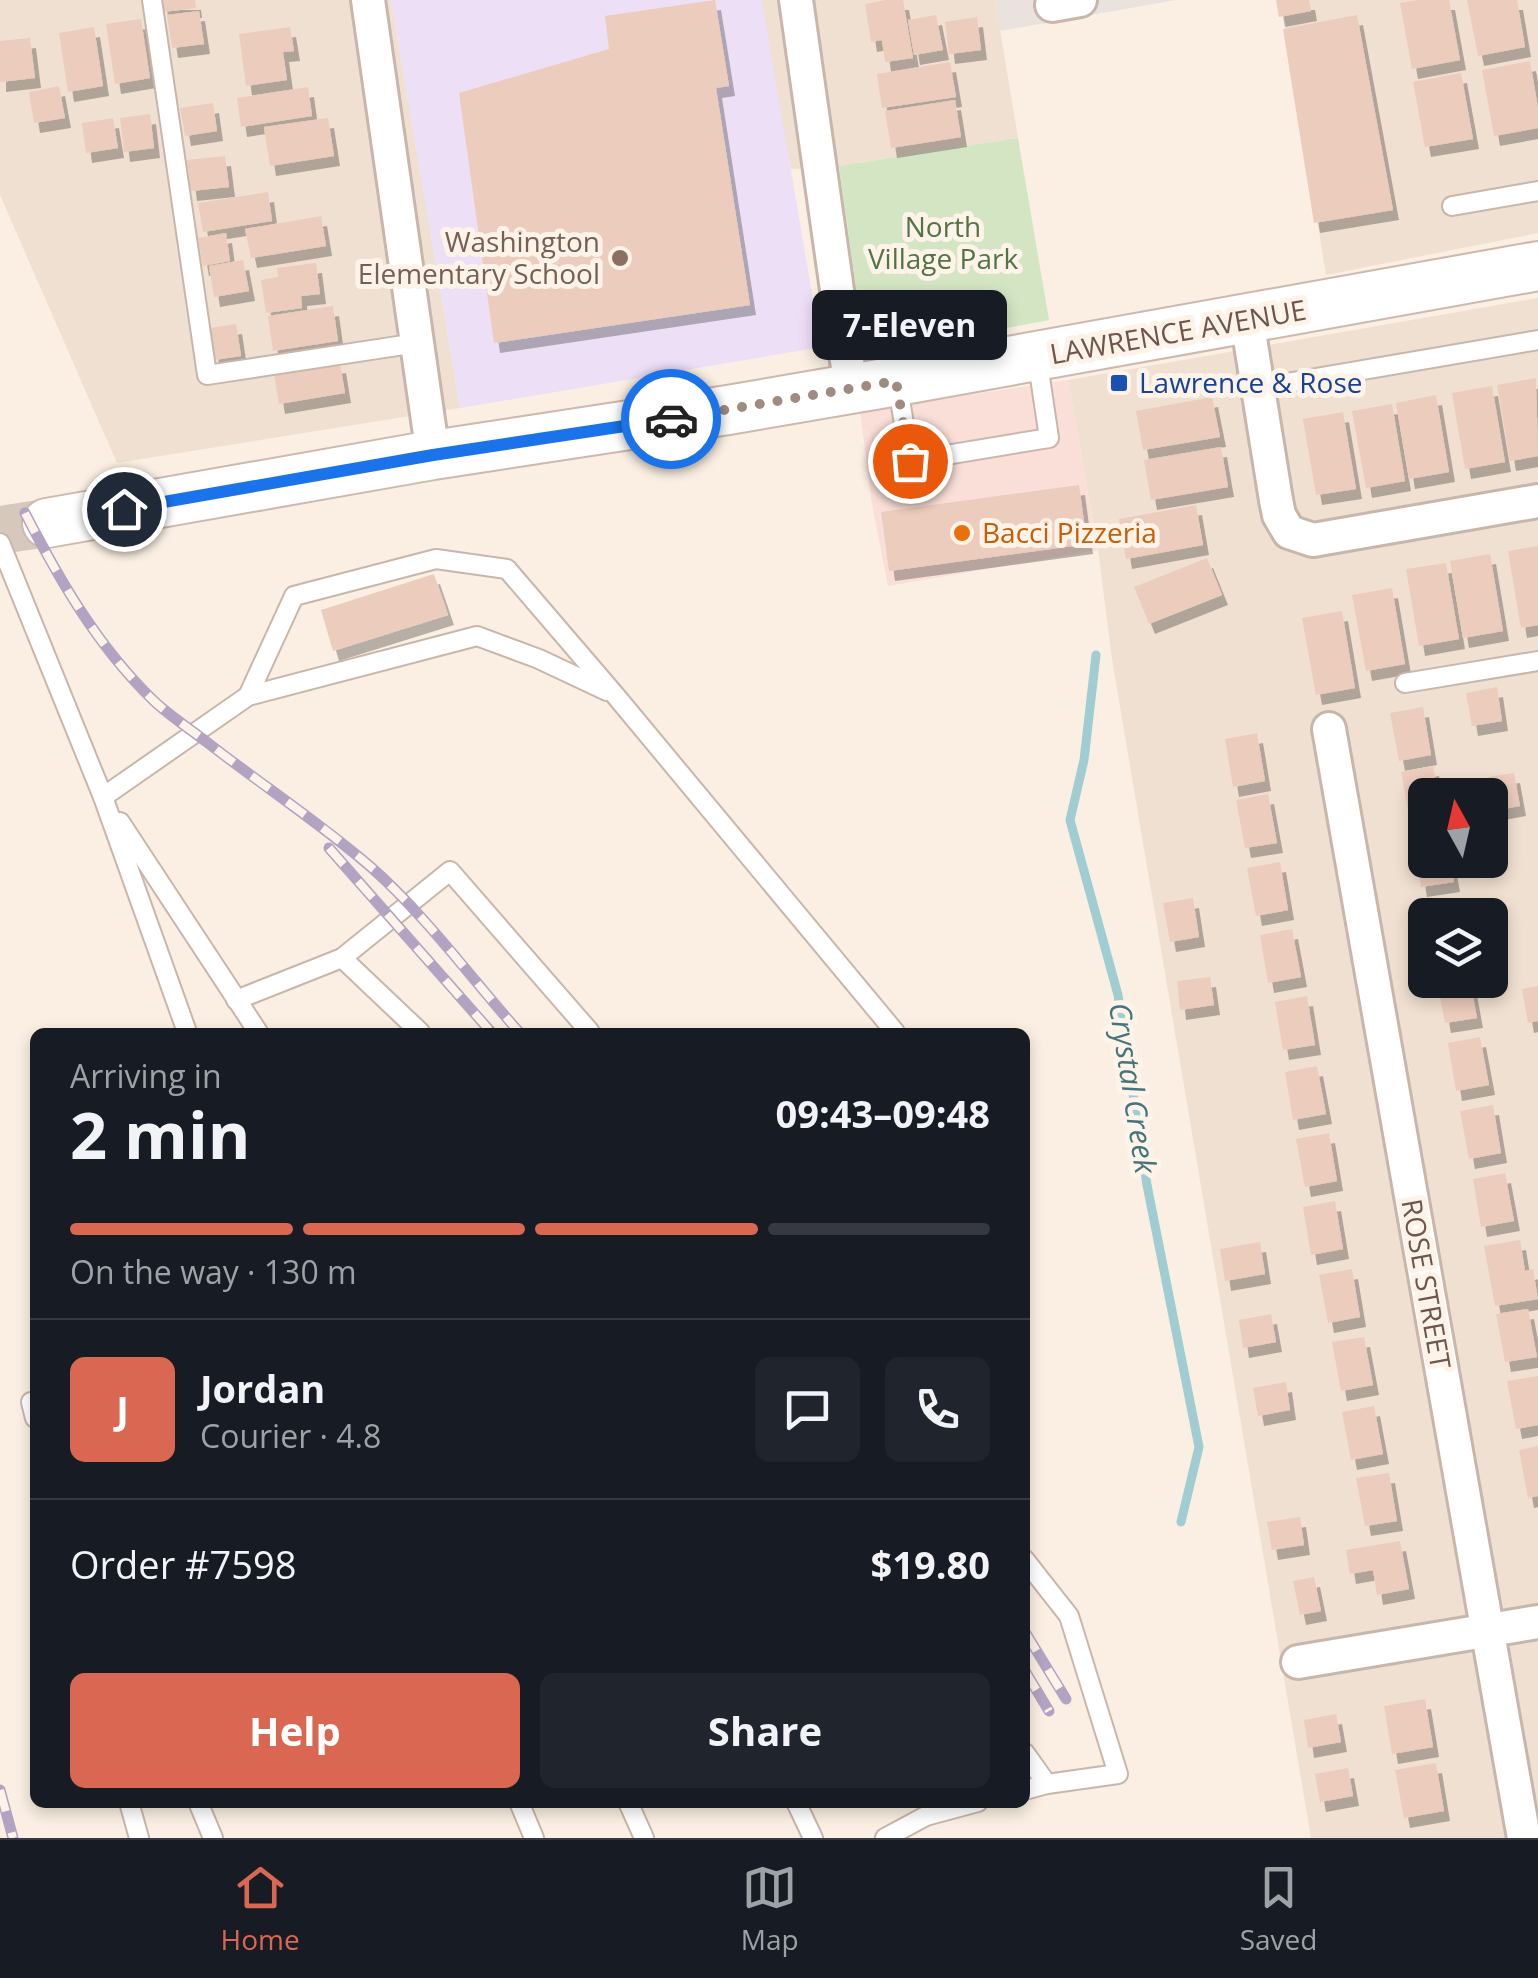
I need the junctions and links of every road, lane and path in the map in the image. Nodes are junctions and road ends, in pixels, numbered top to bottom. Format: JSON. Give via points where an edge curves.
{"nodes":[{"id":1,"x":152,"y":0,"type":"edge"},
{"id":2,"x":368,"y":0,"type":"edge"},
{"id":3,"x":796,"y":0,"type":"edge"},
{"id":4,"x":1538,"y":191,"type":"edge"},
{"id":5,"x":1452,"y":206,"type":"dead end"},
{"id":6,"x":1538,"y":266,"type":"edge"},
{"id":7,"x":1247,"y":320,"type":"junction"},
{"id":8,"x":1538,"y":340,"type":"edge"},
{"id":9,"x":417,"y":342,"type":"junction"},
{"id":10,"x":1037,"y":357,"type":"junction"},
{"id":11,"x":874,"y":385,"type":"junction"},
{"id":12,"x":1258,"y":388,"type":"junction"},
{"id":13,"x":433,"y":455,"type":"junction"},
{"id":14,"x":1538,"y":501,"type":"edge"},
{"id":15,"x":47,"y":523,"type":"tunnel mouth"},
{"id":16,"x":0,"y":543,"type":"edge"},
{"id":17,"x":1538,"y":661,"type":"edge"},
{"id":18,"x":1405,"y":683,"type":"dead end"},
{"id":19,"x":614,"y":695,"type":"junction"},
{"id":20,"x":248,"y":696,"type":"junction"},
{"id":21,"x":1329,"y":729,"type":"dead end"},
{"id":22,"x":103,"y":797,"type":"junction"},
{"id":23,"x":342,"y":958,"type":"junction"},
{"id":24,"x":236,"y":1000,"type":"junction"},
{"id":25,"x":186,"y":1028,"type":"edge"},
{"id":26,"x":255,"y":1028,"type":"edge"},
{"id":27,"x":415,"y":1028,"type":"edge"},
{"id":28,"x":587,"y":1028,"type":"edge"},
{"id":29,"x":893,"y":1028,"type":"edge"},
{"id":30,"x":1030,"y":1566,"type":"edge"},
{"id":31,"x":1538,"y":1622,"type":"edge"},
{"id":32,"x":1487,"y":1631,"type":"junction"},
{"id":33,"x":1298,"y":1662,"type":"dead end"},
{"id":34,"x":1030,"y":1760,"type":"edge"},
{"id":35,"x":1048,"y":1784,"type":"junction"},
{"id":36,"x":1030,"y":1789,"type":"edge"},
{"id":37,"x":130,"y":1808,"type":"edge"},
{"id":38,"x":200,"y":1808,"type":"edge"},
{"id":39,"x":522,"y":1808,"type":"edge"},
{"id":40,"x":631,"y":1808,"type":"edge"},
{"id":41,"x":799,"y":1808,"type":"edge"},
{"id":42,"x":921,"y":1809,"type":"edge"},
{"id":43,"x":138,"y":1838,"type":"edge"},
{"id":44,"x":213,"y":1838,"type":"edge"},
{"id":45,"x":534,"y":1838,"type":"edge"},
{"id":46,"x":644,"y":1838,"type":"edge"},
{"id":47,"x":813,"y":1838,"type":"edge"},
{"id":48,"x":885,"y":1838,"type":"edge"},
{"id":49,"x":1524,"y":1838,"type":"edge"}],
"edges":[{"from":1,"to":9,"type":"lane","via":[[207,375]]},
{"from":2,"to":9,"type":"street"},
{"from":3,"to":11,"type":"street"},
{"from":4,"to":5,"type":"lane"},
{"from":6,"to":7,"type":"main road","name":"LAWRENCE AVENUE"},
{"from":7,"to":10,"type":"main road","name":"LAWRENCE AVENUE"},
{"from":7,"to":12,"type":"street"},
{"from":8,"to":12,"type":"lane"},
{"from":9,"to":13,"type":"street"},
{"from":10,"to":11,"type":"main road","name":"LAWRENCE AVENUE"},
{"from":10,"to":11,"type":"lane","via":[[1049,438],[910,461]]},
{"from":11,"to":13,"type":"main road","name":"LAWRENCE AVENUE"},
{"from":12,"to":14,"type":"street","via":[[1279,515],[1289,532],[1313,540]]},
{"from":13,"to":15,"type":"main road","name":"LAWRENCE AVENUE"},
{"from":16,"to":22,"type":"lane"},
{"from":17,"to":18,"type":"lane"},
{"from":19,"to":20,"type":"lane","via":[[477,636]]},
{"from":19,"to":20,"type":"lane","via":[[507,569],[436,558],[294,596]]},
{"from":19,"to":29,"type":"lane"},
{"from":20,"to":22,"type":"lane"},
{"from":21,"to":32,"type":"street","name":"ROSE STREET"},
{"from":22,"to":24,"type":"lane"},
{"from":22,"to":25,"type":"lane"},
{"from":23,"to":24,"type":"lane"},
{"from":23,"to":27,"type":"lane"},
{"from":23,"to":28,"type":"lane","via":[[450,871]]},
{"from":24,"to":26,"type":"lane"},
{"from":30,"to":35,"type":"lane","via":[[1069,1616],[1118,1774]]},
{"from":31,"to":32,"type":"street"},
{"from":32,"to":33,"type":"street"},
{"from":32,"to":49,"type":"street","name":"ROSE STREET"},
{"from":34,"to":35,"type":"lane"},
{"from":35,"to":36,"type":"lane"},
{"from":37,"to":43,"type":"lane"},
{"from":38,"to":44,"type":"lane"},
{"from":39,"to":45,"type":"lane"},
{"from":40,"to":46,"type":"lane"},
{"from":41,"to":47,"type":"lane"},
{"from":42,"to":48,"type":"lane"}]}
